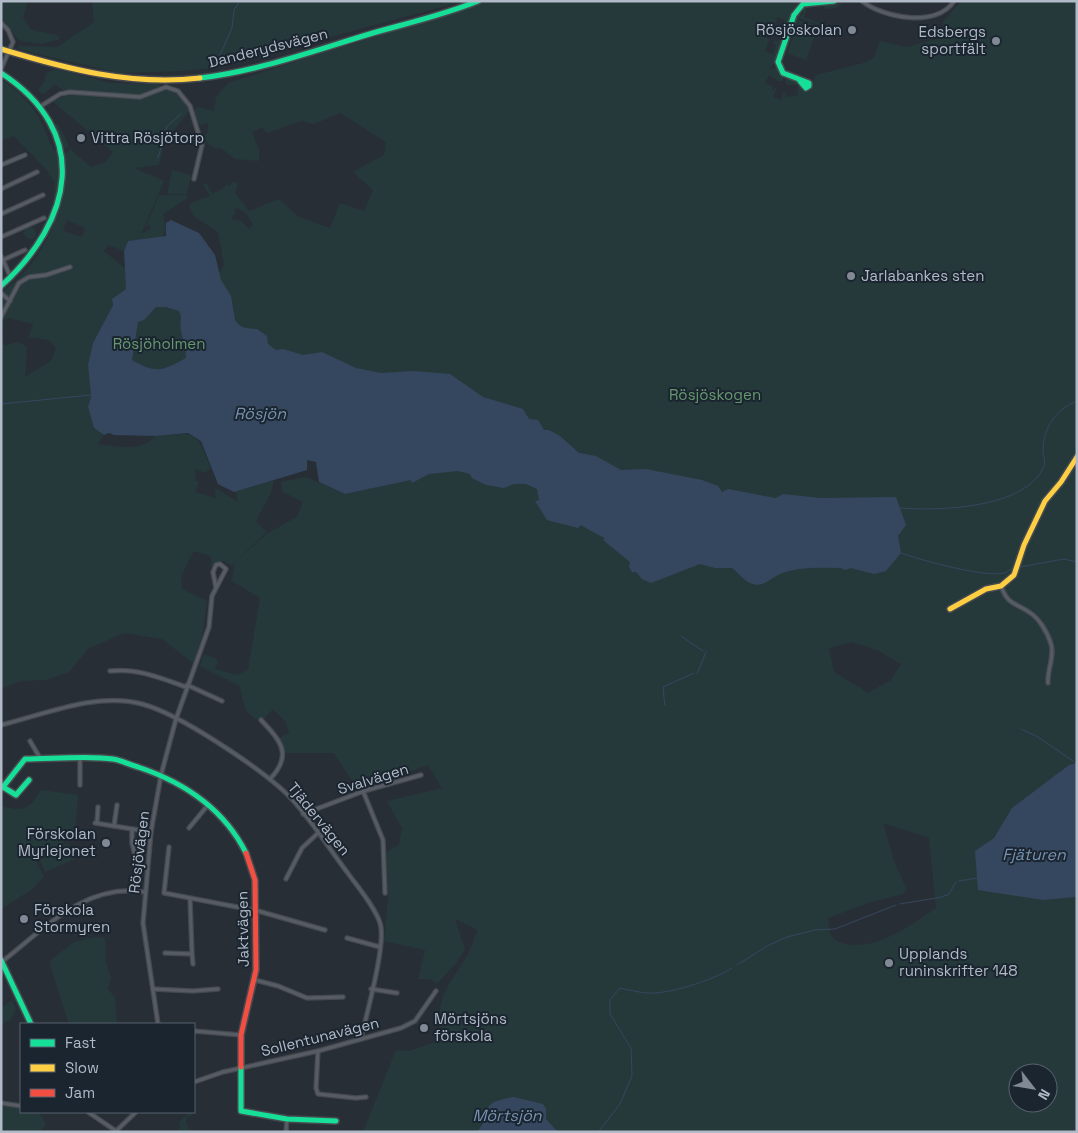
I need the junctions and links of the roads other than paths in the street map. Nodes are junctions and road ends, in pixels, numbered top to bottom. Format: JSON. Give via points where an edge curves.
{"nodes":[{"id":1,"x":478,"y":1,"type":"edge"},
{"id":2,"x":834,"y":1,"type":"edge"},
{"id":3,"x":862,"y":1,"type":"edge"},
{"id":4,"x":954,"y":1,"type":"edge"},
{"id":5,"x":1,"y":23,"type":"edge"},
{"id":6,"x":1,"y":49,"type":"edge"},
{"id":7,"x":10,"y":52,"type":"junction"},
{"id":8,"x":1,"y":71,"type":"edge"},
{"id":9,"x":800,"y":81,"type":"dead end"},
{"id":10,"x":41,"y":106,"type":"junction"},
{"id":11,"x":25,"y":155,"type":"dead end"},
{"id":12,"x":1,"y":165,"type":"edge"},
{"id":13,"x":37,"y":172,"type":"dead end"},
{"id":14,"x":194,"y":179,"type":"dead end"},
{"id":15,"x":1,"y":188,"type":"edge"},
{"id":16,"x":43,"y":195,"type":"dead end"},
{"id":17,"x":1,"y":214,"type":"edge"},
{"id":18,"x":44,"y":218,"type":"dead end"},
{"id":19,"x":1,"y":237,"type":"edge"},
{"id":20,"x":25,"y":250,"type":"dead end"},
{"id":21,"x":2,"y":258,"type":"edge"},
{"id":22,"x":70,"y":267,"type":"dead end"},
{"id":23,"x":11,"y":279,"type":"junction"},
{"id":24,"x":1,"y":286,"type":"edge"},
{"id":25,"x":1,"y":293,"type":"edge"},
{"id":26,"x":10,"y":301,"type":"junction"},
{"id":27,"x":1,"y":317,"type":"edge"},
{"id":28,"x":1077,"y":457,"type":"edge"},
{"id":29,"x":1001,"y":586,"type":"junction"},
{"id":30,"x":216,"y":588,"type":"junction"},
{"id":31,"x":950,"y":609,"type":"dead end"},
{"id":32,"x":110,"y":671,"type":"dead end"},
{"id":33,"x":1048,"y":683,"type":"dead end"},
{"id":34,"x":187,"y":686,"type":"junction"},
{"id":35,"x":222,"y":701,"type":"dead end"},
{"id":36,"x":176,"y":719,"type":"junction"},
{"id":37,"x":261,"y":720,"type":"dead end"},
{"id":38,"x":1,"y":725,"type":"edge"},
{"id":39,"x":30,"y":741,"type":"dead end"},
{"id":40,"x":40,"y":758,"type":"junction"},
{"id":41,"x":80,"y":760,"type":"junction"},
{"id":42,"x":161,"y":775,"type":"junction"},
{"id":43,"x":421,"y":775,"type":"dead end"},
{"id":44,"x":270,"y":779,"type":"junction"},
{"id":45,"x":28,"y":780,"type":"dead end"},
{"id":46,"x":80,"y":785,"type":"dead end"},
{"id":47,"x":363,"y":791,"type":"junction"},
{"id":48,"x":117,"y":804,"type":"dead end"},
{"id":49,"x":208,"y":805,"type":"junction"},
{"id":50,"x":98,"y":807,"type":"dead end"},
{"id":51,"x":303,"y":814,"type":"junction"},
{"id":52,"x":114,"y":826,"type":"junction"},
{"id":53,"x":132,"y":828,"type":"junction"},
{"id":54,"x":190,"y":828,"type":"dead end"},
{"id":55,"x":151,"y":832,"type":"junction"},
{"id":56,"x":317,"y":834,"type":"junction"},
{"id":57,"x":169,"y":848,"type":"dead end"},
{"id":58,"x":138,"y":856,"type":"dead end"},
{"id":59,"x":286,"y":879,"type":"dead end"},
{"id":60,"x":144,"y":892,"type":"junction"},
{"id":61,"x":385,"y":893,"type":"dead end"},
{"id":62,"x":190,"y":898,"type":"junction"},
{"id":63,"x":254,"y":910,"type":"junction"},
{"id":64,"x":324,"y":930,"type":"dead end"},
{"id":65,"x":346,"y":938,"type":"dead end"},
{"id":66,"x":380,"y":947,"type":"junction"},
{"id":67,"x":165,"y":953,"type":"dead end"},
{"id":68,"x":192,"y":954,"type":"junction"},
{"id":69,"x":2,"y":961,"type":"edge"},
{"id":70,"x":193,"y":964,"type":"dead end"},
{"id":71,"x":255,"y":980,"type":"junction"},
{"id":72,"x":153,"y":989,"type":"junction"},
{"id":73,"x":218,"y":989,"type":"dead end"},
{"id":74,"x":372,"y":989,"type":"junction"},
{"id":75,"x":436,"y":991,"type":"dead end"},
{"id":76,"x":397,"y":993,"type":"dead end"},
{"id":77,"x":343,"y":997,"type":"dead end"},
{"id":78,"x":31,"y":1023,"type":"edge"},
{"id":79,"x":158,"y":1023,"type":"edge"},
{"id":80,"x":195,"y":1031,"type":"edge"},
{"id":81,"x":241,"y":1036,"type":"junction"},
{"id":82,"x":361,"y":1038,"type":"junction"},
{"id":83,"x":318,"y":1051,"type":"junction"},
{"id":84,"x":242,"y":1067,"type":"junction"},
{"id":85,"x":195,"y":1082,"type":"edge"},
{"id":86,"x":366,"y":1097,"type":"dead end"},
{"id":87,"x":1,"y":1103,"type":"edge"},
{"id":88,"x":20,"y":1106,"type":"edge"},
{"id":89,"x":89,"y":1113,"type":"edge"},
{"id":90,"x":135,"y":1113,"type":"edge"},
{"id":91,"x":287,"y":1119,"type":"junction"},
{"id":92,"x":336,"y":1121,"type":"dead end"},
{"id":93,"x":115,"y":1131,"type":"edge"},
{"id":94,"x":286,"y":1132,"type":"edge"}],
"edges":[{"from":1,"to":7,"type":"street","name":"Danderydsvägen","via":[[239,71],[188,79],[152,81],[91,74]]},
{"from":2,"to":9,"type":"street","via":[[803,4],[794,15],[778,62],[783,73]]},
{"from":3,"to":4,"type":"street","via":[[881,11],[930,18],[942,14]]},
{"from":5,"to":7,"type":"street","via":[[11,37]]},
{"from":6,"to":7,"type":"street","name":"Danderydsvägen"},
{"from":7,"to":8,"type":"street"},
{"from":8,"to":10,"type":"street"},
{"from":10,"to":14,"type":"street","via":[[60,94],[70,92],[140,97],[166,87],[178,91],[190,106],[202,145]]},
{"from":10,"to":23,"type":"street","via":[[60,141],[61,189],[42,242]]},
{"from":11,"to":12,"type":"street"},
{"from":13,"to":15,"type":"street"},
{"from":16,"to":17,"type":"street"},
{"from":18,"to":19,"type":"street"},
{"from":20,"to":21,"type":"street"},
{"from":21,"to":23,"type":"street"},
{"from":22,"to":26,"type":"street","via":[[46,276],[29,277],[20,283]]},
{"from":23,"to":24,"type":"street"},
{"from":25,"to":26,"type":"street"},
{"from":26,"to":27,"type":"street"},
{"from":28,"to":29,"type":"street","via":[[1046,502],[1024,545],[1016,573]]},
{"from":29,"to":31,"type":"street","via":[[986,589]]},
{"from":29,"to":33,"type":"street","via":[[1013,605],[1029,612],[1046,632],[1052,652]]},
{"from":30,"to":30,"type":"street","name":"Rösjövägen","via":[[226,569],[220,564],[216,565],[214,572]]},
{"from":30,"to":34,"type":"street","name":"Rösjövägen","via":[[212,596],[209,627]]},
{"from":32,"to":34,"type":"street","via":[[126,669]]},
{"from":34,"to":35,"type":"street"},
{"from":34,"to":36,"type":"street","name":"Rösjövägen"},
{"from":36,"to":38,"type":"street","name":"Tjädervägen","via":[[142,704],[118,701],[92,702]]},
{"from":36,"to":42,"type":"street","name":"Rösjövägen"},
{"from":36,"to":44,"type":"street","name":"Tjädervägen"},
{"from":37,"to":44,"type":"street","via":[[282,746],[279,770]]},
{"from":39,"to":40,"type":"street"},
{"from":40,"to":41,"type":"street","name":"Jaktvägen"},
{"from":40,"to":45,"type":"street","name":"Jaktvägen","via":[[25,759],[3,787],[16,795]]},
{"from":41,"to":42,"type":"street","name":"Jaktvägen","via":[[113,759]]},
{"from":41,"to":46,"type":"street"},
{"from":42,"to":49,"type":"street","name":"Jaktvägen"},
{"from":42,"to":55,"type":"street","name":"Rösjövägen"},
{"from":43,"to":47,"type":"street","name":"Svalvägen"},
{"from":44,"to":51,"type":"street","name":"Tjädervägen"},
{"from":47,"to":51,"type":"street","name":"Svalvägen"},
{"from":47,"to":61,"type":"street","via":[[383,840]]},
{"from":48,"to":52,"type":"street"},
{"from":49,"to":54,"type":"street"},
{"from":49,"to":63,"type":"street","name":"Jaktvägen","via":[[230,826],[250,861]]},
{"from":50,"to":52,"type":"street","via":[[96,823]]},
{"from":51,"to":56,"type":"street","name":"Tjädervägen"},
{"from":52,"to":53,"type":"street"},
{"from":53,"to":55,"type":"street"},
{"from":53,"to":58,"type":"street","via":[[132,843]]},
{"from":55,"to":60,"type":"street","name":"Rösjövägen"},
{"from":56,"to":59,"type":"street","via":[[302,848]]},
{"from":56,"to":66,"type":"street","name":"Tjädervägen","via":[[363,894],[380,923]]},
{"from":57,"to":62,"type":"street","via":[[164,893]]},
{"from":60,"to":69,"type":"street","via":[[122,890],[92,896]]},
{"from":60,"to":72,"type":"street","name":"Rösjövägen","via":[[143,923]]},
{"from":62,"to":63,"type":"street"},
{"from":62,"to":68,"type":"street"},
{"from":63,"to":64,"type":"street"},
{"from":63,"to":71,"type":"street","name":"Jaktvägen"},
{"from":65,"to":66,"type":"street"},
{"from":66,"to":74,"type":"street","name":"Tjädervägen"},
{"from":67,"to":68,"type":"street"},
{"from":68,"to":70,"type":"street"},
{"from":69,"to":78,"type":"street"},
{"from":71,"to":77,"type":"street","via":[[308,998]]},
{"from":71,"to":81,"type":"street","name":"Jaktvägen"},
{"from":72,"to":73,"type":"street"},
{"from":72,"to":79,"type":"street","name":"Rösjövägen"},
{"from":74,"to":76,"type":"street"},
{"from":74,"to":82,"type":"street","name":"Tjädervägen"},
{"from":75,"to":82,"type":"street","name":"Sollentunavägen","via":[[415,1022]]},
{"from":80,"to":81,"type":"street"},
{"from":81,"to":84,"type":"street","name":"Jaktvägen"},
{"from":82,"to":83,"type":"street","name":"Sollentunavägen"},
{"from":83,"to":84,"type":"street","name":"Sollentunavägen"},
{"from":83,"to":86,"type":"street","via":[[318,1094]]},
{"from":84,"to":85,"type":"street","name":"Sollentunavägen"},
{"from":84,"to":91,"type":"street","name":"Jaktvägen","via":[[241,1111]]},
{"from":87,"to":88,"type":"street"},
{"from":89,"to":93,"type":"street"},
{"from":90,"to":93,"type":"street"},
{"from":91,"to":92,"type":"street"},
{"from":91,"to":94,"type":"street"}]}
